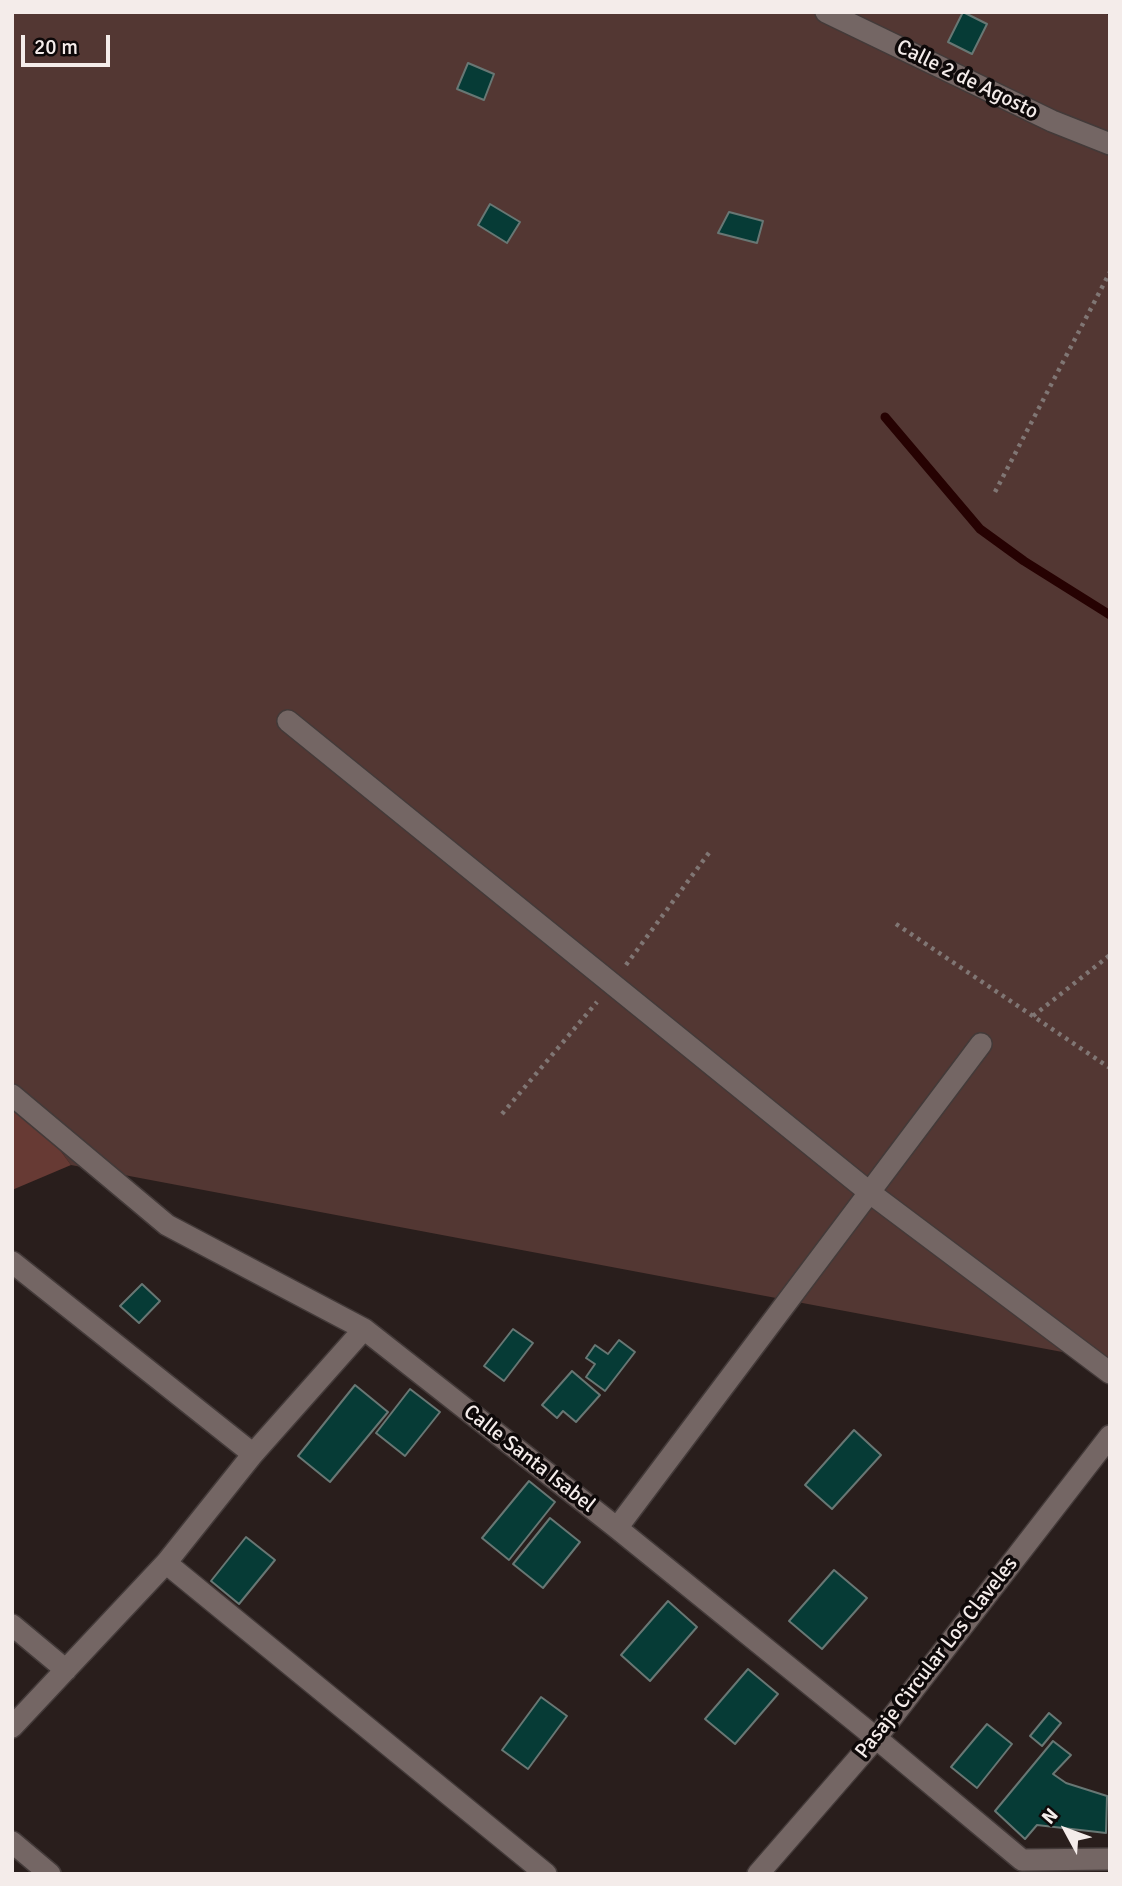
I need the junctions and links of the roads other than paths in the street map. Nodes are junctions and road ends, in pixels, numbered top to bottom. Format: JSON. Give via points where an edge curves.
{"nodes":[{"id":1,"x":826,"y":12,"type":"edge"},
{"id":2,"x":1110,"y":145,"type":"edge"},
{"id":3,"x":288,"y":722,"type":"dead end"},
{"id":4,"x":981,"y":1044,"type":"dead end"},
{"id":5,"x":12,"y":1096,"type":"edge"},
{"id":6,"x":869,"y":1192,"type":"junction"},
{"id":7,"x":12,"y":1262,"type":"edge"},
{"id":8,"x":364,"y":1329,"type":"junction"},
{"id":9,"x":1110,"y":1373,"type":"edge"},
{"id":10,"x":1110,"y":1436,"type":"edge"},
{"id":11,"x":253,"y":1454,"type":"junction"},
{"id":12,"x":617,"y":1528,"type":"junction"},
{"id":13,"x":166,"y":1563,"type":"junction"},
{"id":14,"x":12,"y":1625,"type":"edge"},
{"id":15,"x":66,"y":1670,"type":"junction"},
{"id":16,"x":12,"y":1727,"type":"edge"},
{"id":17,"x":876,"y":1738,"type":"junction"},
{"id":18,"x":12,"y":1842,"type":"edge"},
{"id":19,"x":1110,"y":1859,"type":"edge"},
{"id":20,"x":1016,"y":1867,"type":"edge"},
{"id":21,"x":50,"y":1874,"type":"edge"},
{"id":22,"x":546,"y":1874,"type":"edge"},
{"id":23,"x":758,"y":1874,"type":"edge"}],
"edges":[{"from":1,"to":2,"type":"street","name":"Calle 2 de Agosto"},
{"from":3,"to":6,"type":"street"},
{"from":4,"to":6,"type":"street"},
{"from":5,"to":8,"type":"street","name":"Calle Santa Isabel","via":[[167,1226]]},
{"from":6,"to":9,"type":"street"},
{"from":6,"to":12,"type":"street"},
{"from":7,"to":11,"type":"street"},
{"from":8,"to":11,"type":"street"},
{"from":8,"to":12,"type":"street","name":"Calle Santa Isabel"},
{"from":10,"to":17,"type":"street","name":"Pasaje Circular Los Claveles"},
{"from":11,"to":13,"type":"street"},
{"from":12,"to":17,"type":"street","name":"Calle Santa Isabel"},
{"from":13,"to":15,"type":"street"},
{"from":13,"to":22,"type":"street"},
{"from":14,"to":15,"type":"street"},
{"from":15,"to":16,"type":"street"},
{"from":17,"to":20,"type":"street","name":"Calle Santa Isabel"},
{"from":17,"to":23,"type":"street","name":"Pasaje Circular Los Claveles"},
{"from":18,"to":21,"type":"street"},
{"from":19,"to":20,"type":"street"}]}
